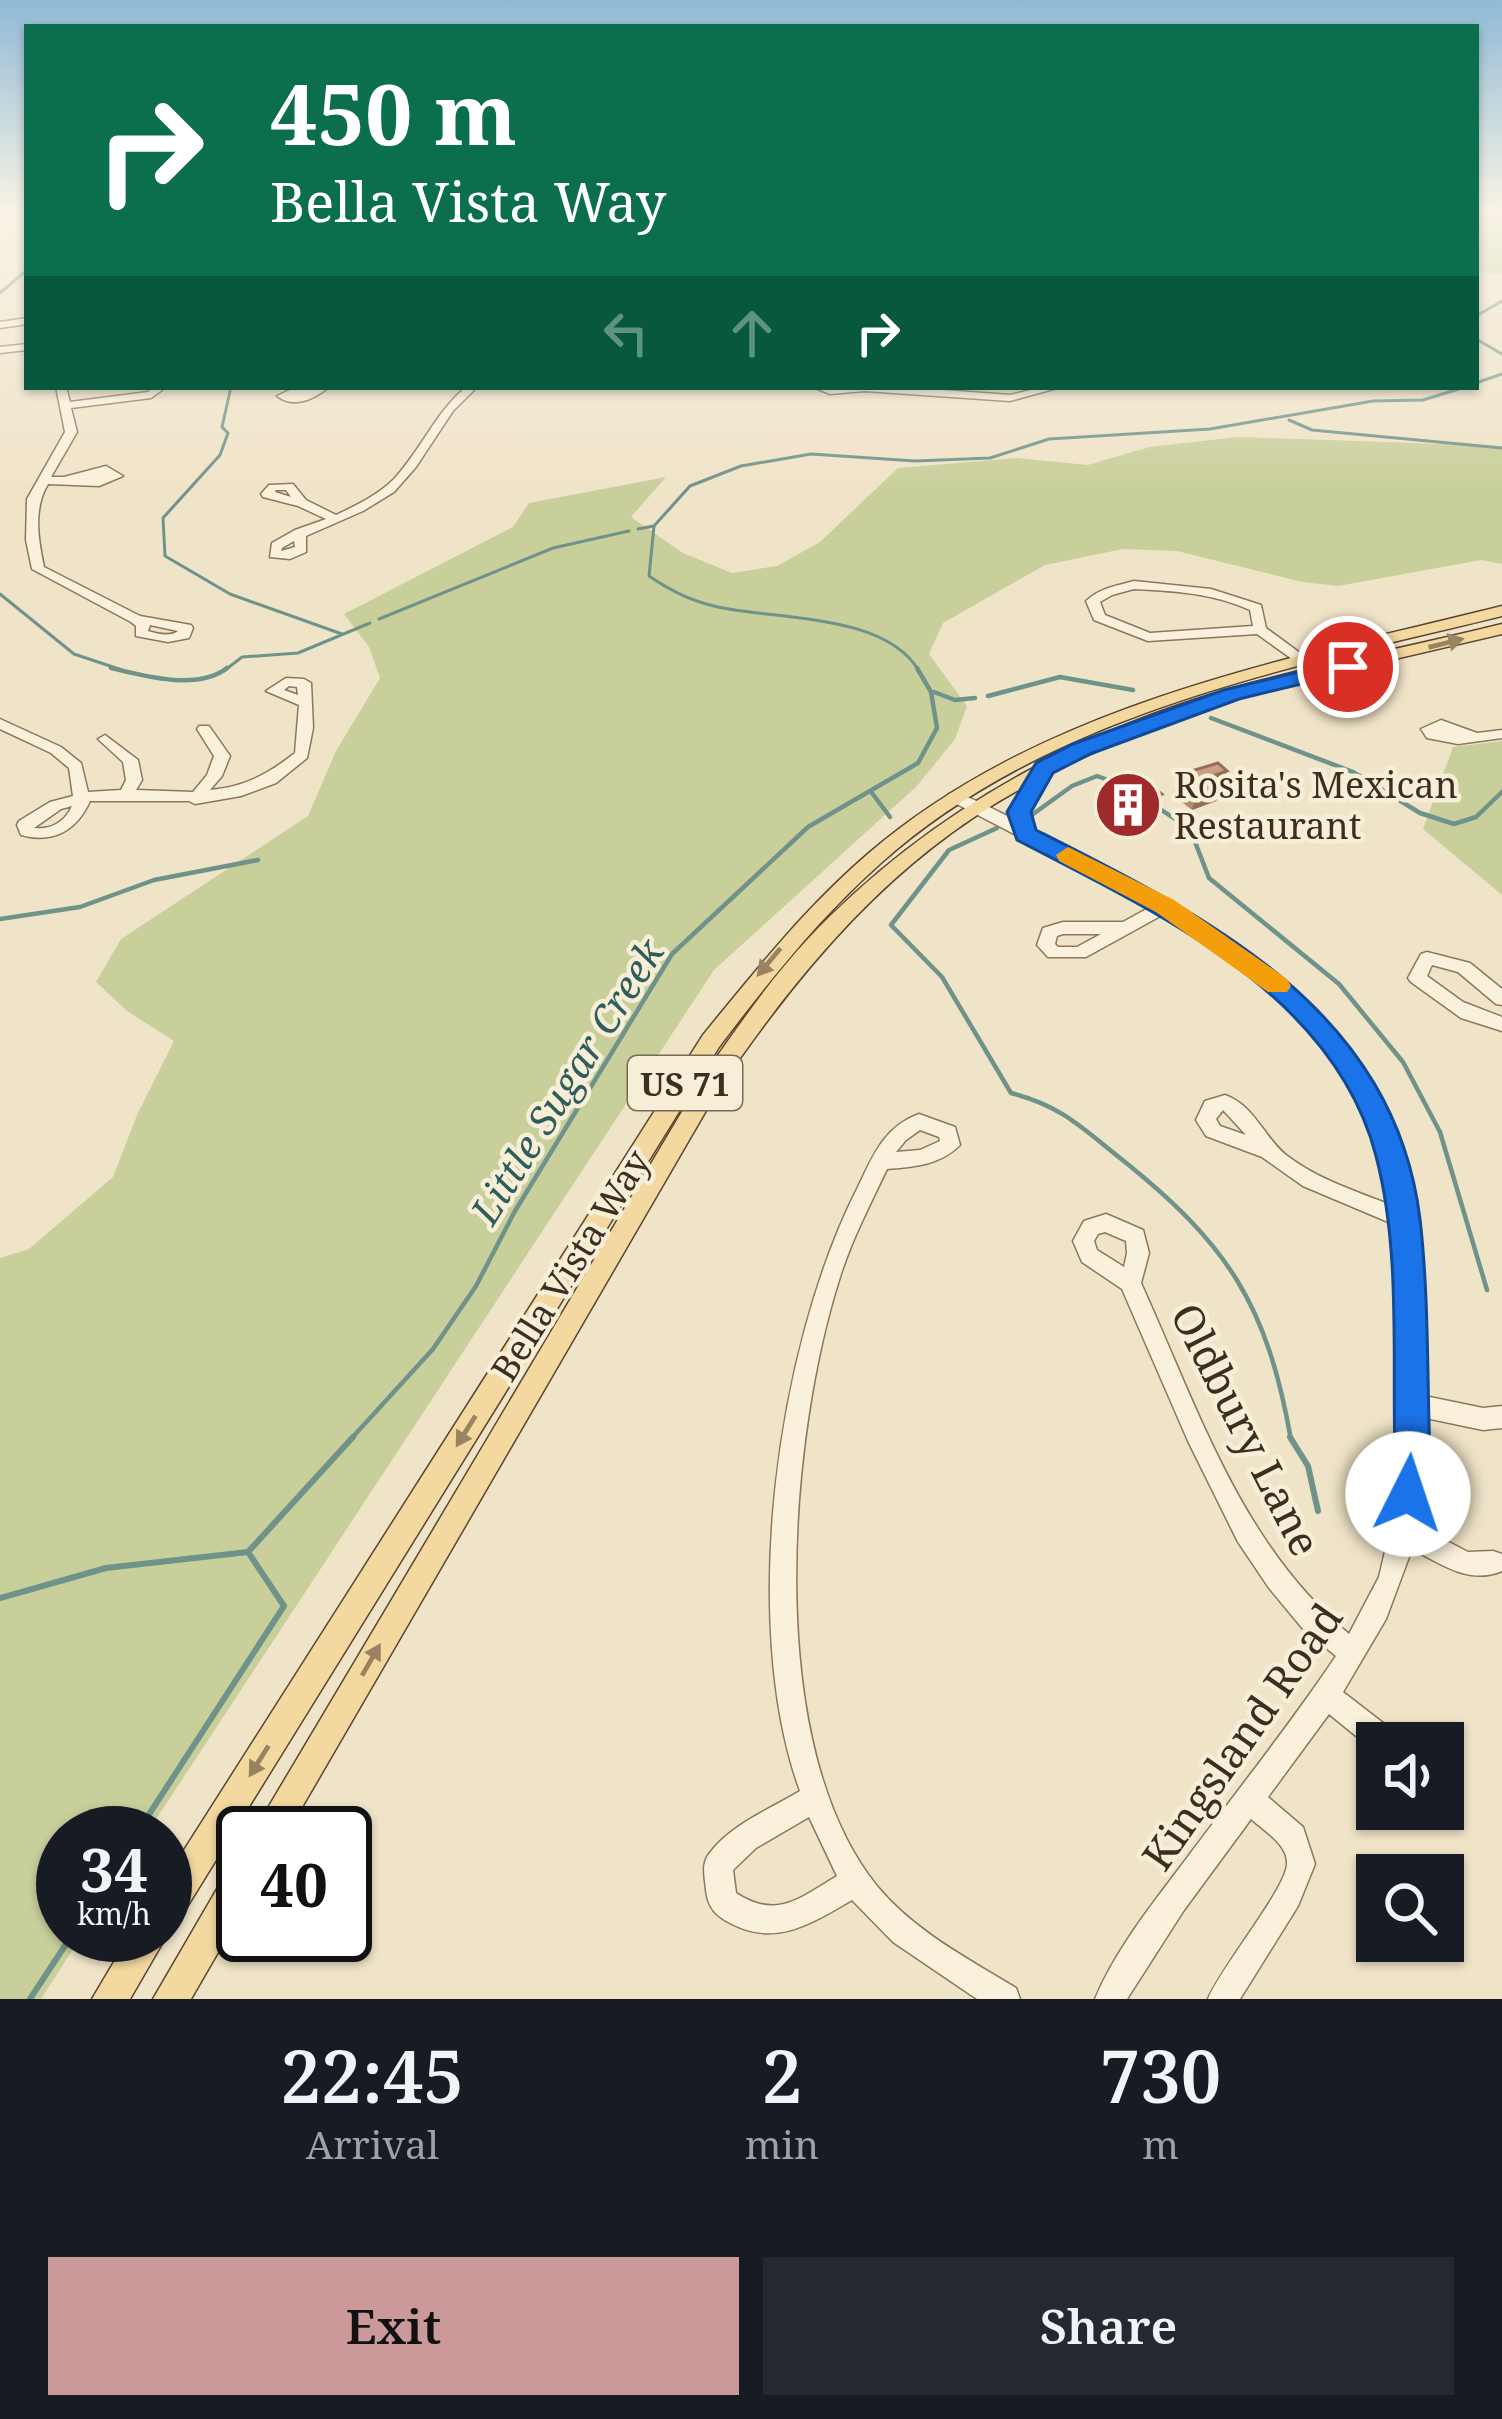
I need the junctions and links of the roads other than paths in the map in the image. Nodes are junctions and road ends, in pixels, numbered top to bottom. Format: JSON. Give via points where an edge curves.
{"nodes":[{"id":1,"x":62,"y":390,"type":"edge"},
{"id":2,"x":157,"y":390,"type":"edge"},
{"id":3,"x":468,"y":390,"type":"edge"},
{"id":4,"x":902,"y":390,"type":"edge"},
{"id":5,"x":1043,"y":390,"type":"edge"},
{"id":6,"x":65,"y":406,"type":"junction"},
{"id":7,"x":69,"y":478,"type":"dead end"},
{"id":8,"x":41,"y":480,"type":"junction"},
{"id":9,"x":302,"y":503,"type":"dead end"},
{"id":10,"x":334,"y":518,"type":"junction"},
{"id":11,"x":299,"y":533,"type":"dead end"},
{"id":12,"x":1502,"y":610,"type":"edge"},
{"id":13,"x":136,"y":619,"type":"dead end"},
{"id":14,"x":1502,"y":629,"type":"edge"},
{"id":15,"x":1260,"y":630,"type":"junction"},
{"id":16,"x":1304,"y":661,"type":"junction"},
{"id":17,"x":306,"y":703,"type":"dead end"},
{"id":18,"x":0,"y":723,"type":"edge"},
{"id":19,"x":204,"y":730,"type":"dead end"},
{"id":20,"x":1502,"y":734,"type":"edge"},
{"id":21,"x":1474,"y":737,"type":"dead end"},
{"id":22,"x":106,"y":739,"type":"dead end"},
{"id":23,"x":1044,"y":768,"type":"junction"},
{"id":24,"x":125,"y":796,"type":"junction"},
{"id":25,"x":195,"y":799,"type":"junction"},
{"id":26,"x":964,"y":802,"type":"junction"},
{"id":27,"x":1026,"y":834,"type":"junction"},
{"id":28,"x":1165,"y":906,"type":"junction"},
{"id":29,"x":1126,"y":928,"type":"dead end"},
{"id":30,"x":1502,"y":999,"type":"edge"},
{"id":31,"x":1502,"y":1024,"type":"edge"},
{"id":32,"x":1268,"y":1150,"type":"dead end"},
{"id":33,"x":883,"y":1161,"type":"dead end"},
{"id":34,"x":1404,"y":1219,"type":"junction"},
{"id":35,"x":1130,"y":1282,"type":"dead end"},
{"id":36,"x":1412,"y":1404,"type":"junction"},
{"id":37,"x":1502,"y":1417,"type":"edge"},
{"id":38,"x":1404,"y":1532,"type":"junction"},
{"id":39,"x":1493,"y":1563,"type":"dead end"},
{"id":40,"x":1353,"y":1654,"type":"junction"},
{"id":41,"x":1327,"y":1696,"type":"junction"},
{"id":42,"x":1360,"y":1722,"type":"edge"},
{"id":43,"x":814,"y":1798,"type":"junction"},
{"id":44,"x":1251,"y":1801,"type":"junction"},
{"id":45,"x":285,"y":1806,"type":"edge"},
{"id":46,"x":192,"y":1868,"type":"edge"},
{"id":47,"x":856,"y":1882,"type":"junction"},
{"id":48,"x":216,"y":1923,"type":"edge"},
{"id":49,"x":133,"y":1962,"type":"edge"},
{"id":50,"x":110,"y":1999,"type":"edge"},
{"id":51,"x":171,"y":1999,"type":"edge"},
{"id":52,"x":1005,"y":1999,"type":"edge"},
{"id":53,"x":1110,"y":1999,"type":"edge"},
{"id":54,"x":1223,"y":1999,"type":"edge"}],
"edges":[{"from":1,"to":6,"type":"street"},
{"from":2,"to":6,"type":"street"},
{"from":3,"to":10,"type":"street","via":[[449,404],[389,489]]},
{"from":4,"to":5,"type":"street","via":[[1010,398]]},
{"from":6,"to":8,"type":"street","via":[[71,432]]},
{"from":7,"to":8,"type":"street"},
{"from":8,"to":13,"type":"street","via":[[32,514],[38,569]]},
{"from":9,"to":10,"type":"street"},
{"from":10,"to":11,"type":"street"},
{"from":12,"to":16,"type":"main road","name":"Bella Vista Way","number":"US 71"},
{"from":23,"to":14,"type":"main road","name":"Bella Vista Way","number":"US 71","one_way":true,"via":[[1232,694]]},
{"from":15,"to":15,"type":"street","via":[[1256,608],[1191,587],[1134,585],[1093,601],[1099,617],[1148,637]]},
{"from":15,"to":16,"type":"street"},
{"from":16,"to":26,"type":"main road","name":"Bella Vista Way","number":"US 71","via":[[1129,711],[1032,752]]},
{"from":17,"to":25,"type":"street","via":[[302,754],[289,769],[232,796]]},
{"from":18,"to":24,"type":"street","via":[[76,766],[80,797]]},
{"from":19,"to":25,"type":"street","via":[[222,756]]},
{"from":20,"to":21,"type":"street"},
{"from":22,"to":24,"type":"street","via":[[130,760],[134,780]]},
{"from":23,"to":26,"type":"main road","name":"Bella Vista Way","number":"US 71"},
{"from":23,"to":27,"type":"main road","via":[[1019,812]]},
{"from":24,"to":25,"type":"street"},
{"from":26,"to":27,"type":"street","name":"Kingsland Road"},
{"from":45,"to":26,"type":"main road","name":"Bella Vista Way","number":"US 71","one_way":true,"via":[[753,1016],[863,891]]},
{"from":26,"to":46,"type":"main road","name":"Bella Vista Way","number":"US 71","one_way":true,"via":[[827,898],[747,988]]},
{"from":27,"to":28,"type":"street","name":"Kingsland Road"},
{"from":28,"to":29,"type":"street"},
{"from":28,"to":34,"type":"street","name":"Kingsland Road","via":[[1278,986],[1340,1052],[1391,1153]]},
{"from":30,"to":31,"type":"street","via":[[1464,967],[1420,963],[1417,978],[1430,989]]},
{"from":32,"to":34,"type":"street","via":[[1306,1178]]},
{"from":33,"to":43,"type":"street","via":[[819,1301],[787,1500],[783,1648]]},
{"from":34,"to":36,"type":"street","name":"Kingsland Road"},
{"from":35,"to":40,"type":"street","name":"Oldbury Lane","via":[[1253,1543],[1308,1618]]},
{"from":36,"to":37,"type":"street"},
{"from":36,"to":38,"type":"street","name":"Kingsland Road"},
{"from":38,"to":39,"type":"street","via":[[1466,1564]]},
{"from":38,"to":40,"type":"street","name":"Kingsland Road"},
{"from":40,"to":41,"type":"street","name":"Kingsland Road"},
{"from":41,"to":42,"type":"street"},
{"from":41,"to":44,"type":"street","name":"Kingsland Road"},
{"from":43,"to":47,"type":"street"},
{"from":43,"to":47,"type":"street","via":[[746,1838],[718,1865],[722,1901],[750,1923],[781,1922]]},
{"from":44,"to":53,"type":"street","name":"Kingsland Road","via":[[1174,1897]]},
{"from":44,"to":54,"type":"street","via":[[1292,1838],[1301,1864]]},
{"from":47,"to":52,"type":"street","via":[[873,1905]]},
{"from":48,"to":51,"type":"main road"},
{"from":49,"to":50,"type":"main road"}]}
